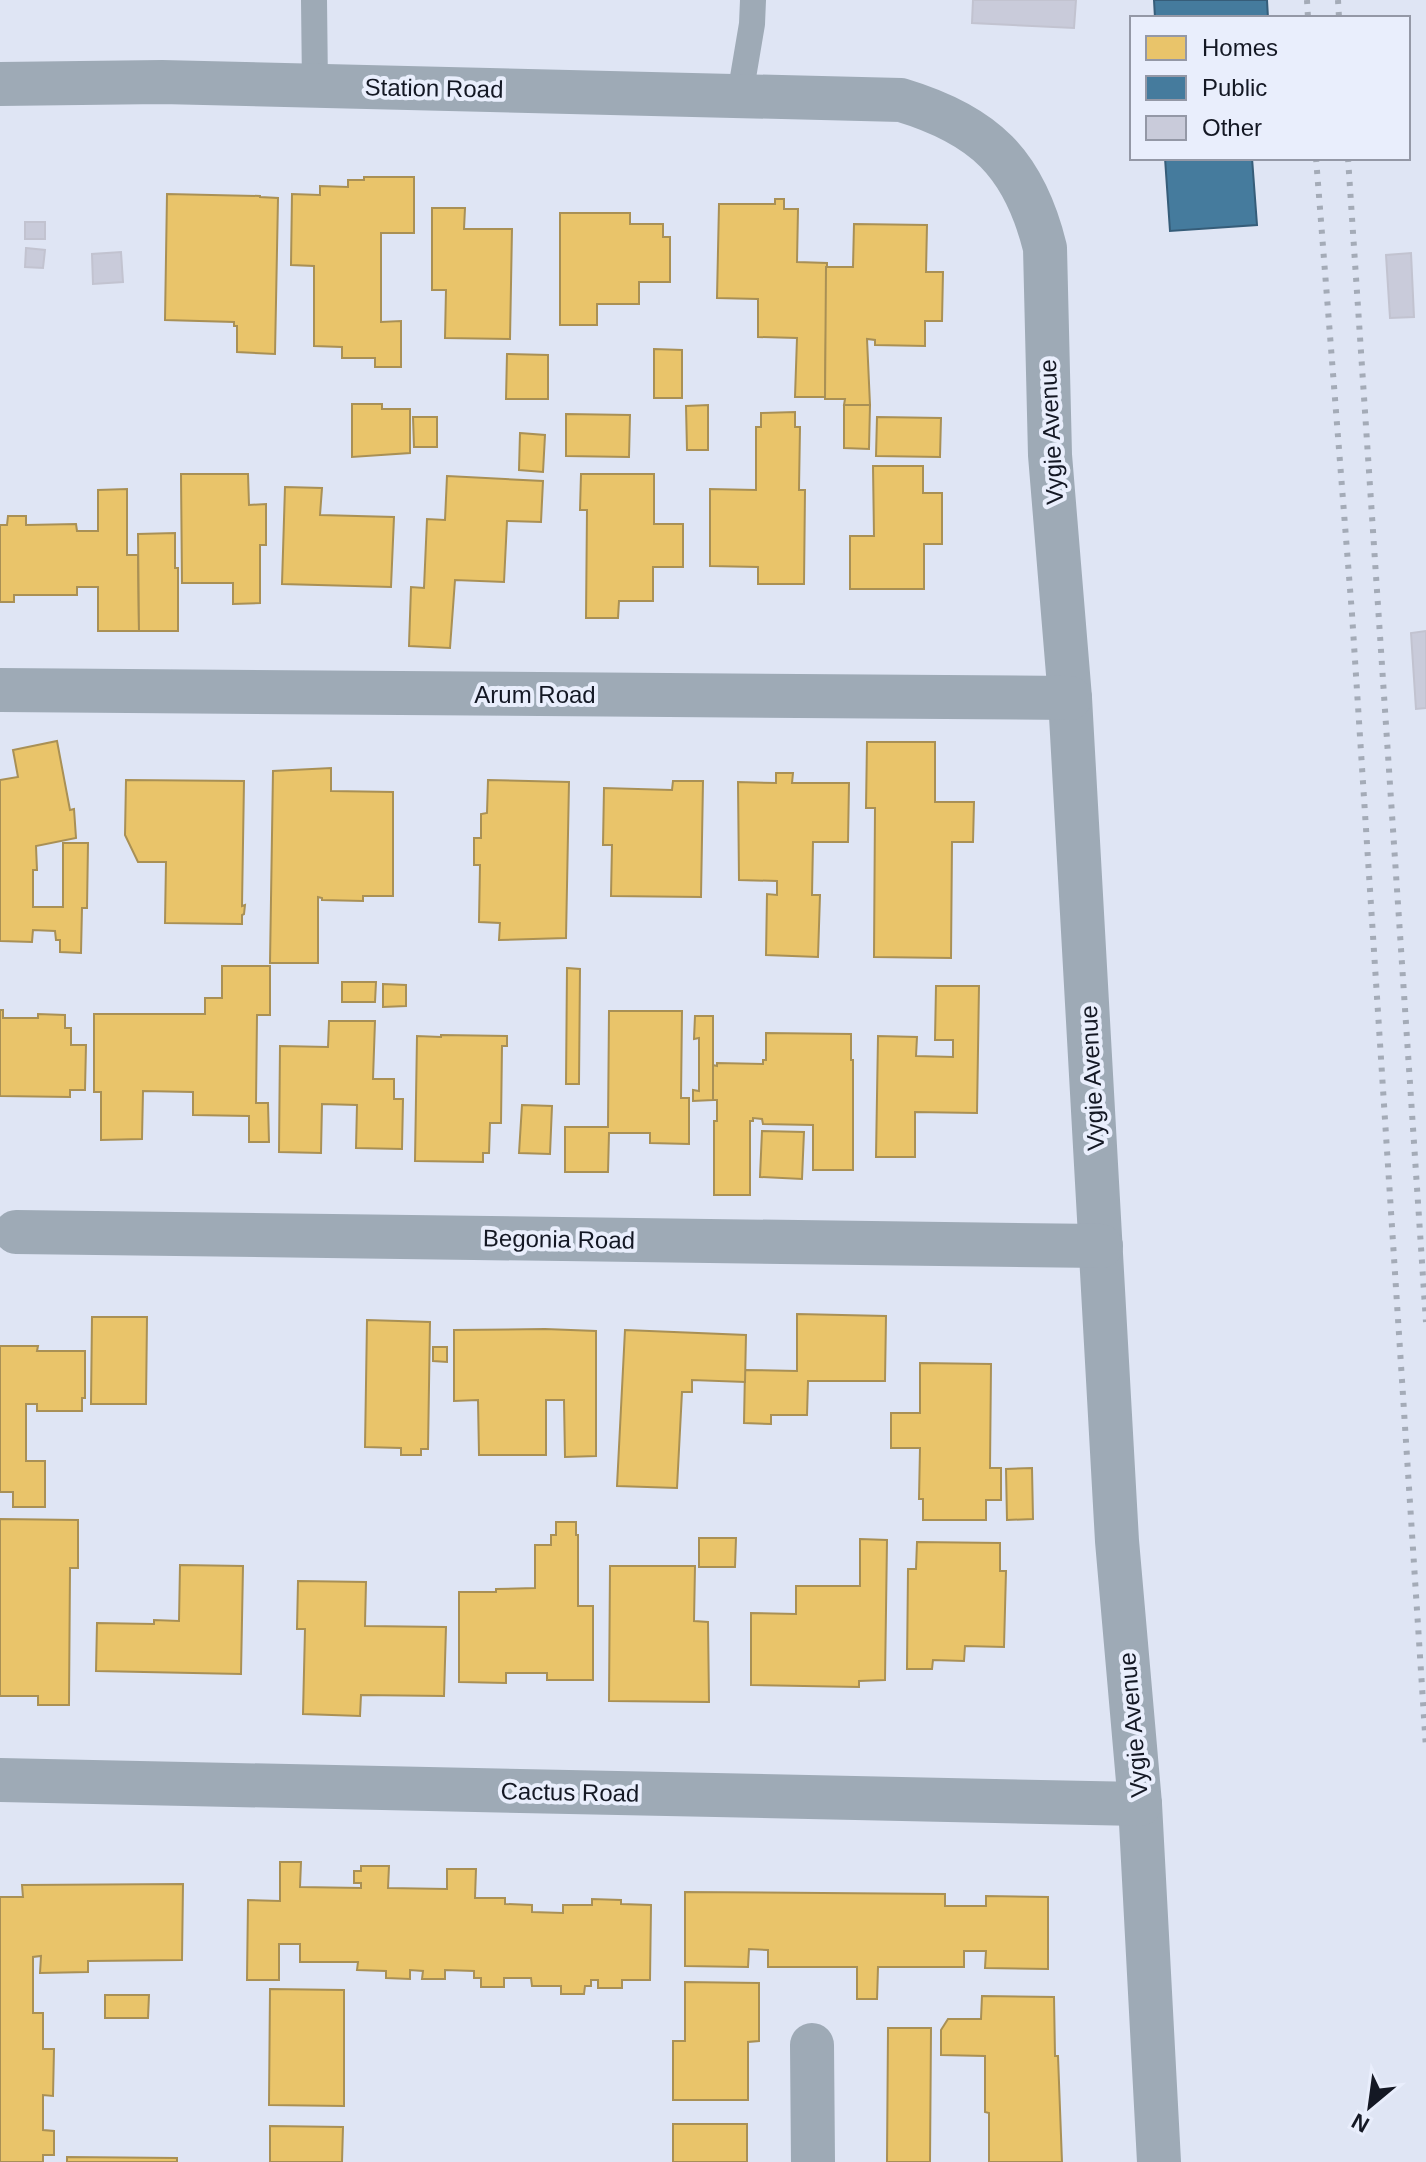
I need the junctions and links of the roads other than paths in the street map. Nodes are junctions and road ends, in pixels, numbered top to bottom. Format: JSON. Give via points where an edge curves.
{"nodes":[{"id":1,"x":314,"y":0,"type":"edge"},
{"id":2,"x":753,"y":0,"type":"edge"},
{"id":3,"x":0,"y":84,"type":"edge"},
{"id":4,"x":315,"y":86,"type":"junction"},
{"id":5,"x":740,"y":95,"type":"junction"},
{"id":6,"x":867,"y":98,"type":"joint"},
{"id":7,"x":0,"y":690,"type":"edge"},
{"id":8,"x":1070,"y":698,"type":"junction"},
{"id":9,"x":16,"y":1232,"type":"dead end"},
{"id":10,"x":1101,"y":1246,"type":"junction"},
{"id":11,"x":0,"y":1780,"type":"edge"},
{"id":12,"x":1140,"y":1804,"type":"junction"},
{"id":13,"x":812,"y":2045,"type":"dead end"},
{"id":14,"x":813,"y":2162,"type":"edge"},
{"id":15,"x":1159,"y":2162,"type":"edge"}],
"edges":[{"from":1,"to":4,"type":"lane"},
{"from":2,"to":5,"type":"lane"},
{"from":3,"to":4,"type":"street","name":"Station Road"},
{"from":4,"to":5,"type":"street","name":"Station Road"},
{"from":5,"to":6,"type":"street","name":"Station Road"},
{"from":6,"to":8,"type":"street","name":"Vygie Avenue","via":[[901,100],[963,124],[1010,166],[1038,219],[1045,248],[1050,455]]},
{"from":7,"to":8,"type":"street","name":"Arum Road"},
{"from":8,"to":10,"type":"street","name":"Vygie Avenue"},
{"from":9,"to":10,"type":"street","name":"Begonia Road"},
{"from":10,"to":12,"type":"street","name":"Vygie Avenue","via":[[1117,1541]]},
{"from":11,"to":12,"type":"street","name":"Cactus Road"},
{"from":12,"to":15,"type":"street","name":"Vygie Avenue"},
{"from":13,"to":14,"type":"street"}]}
